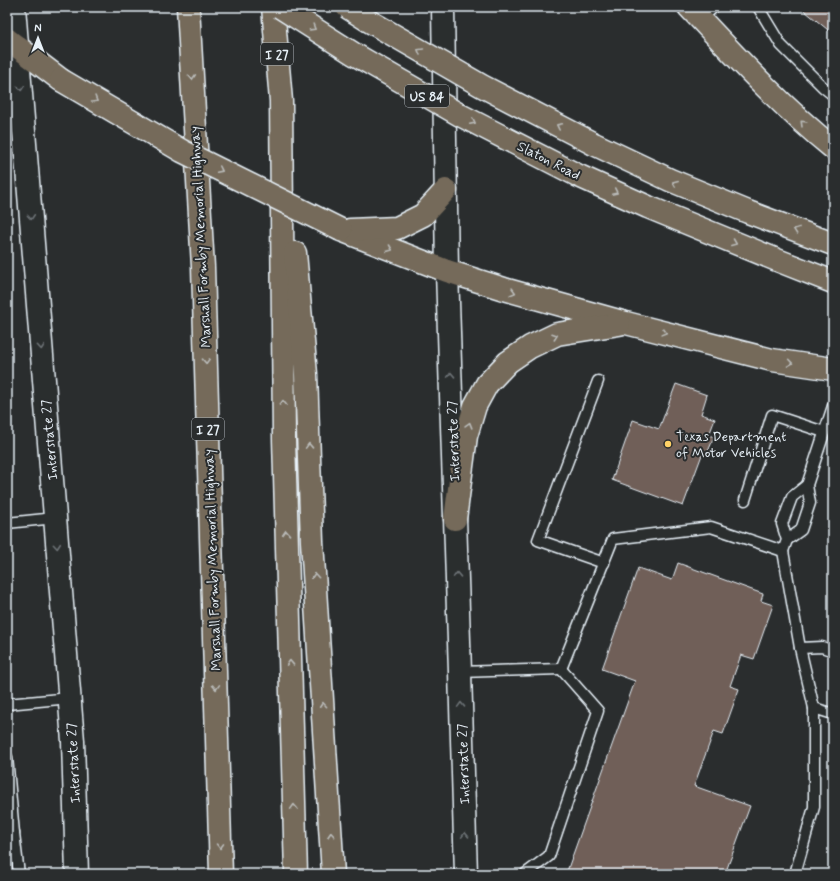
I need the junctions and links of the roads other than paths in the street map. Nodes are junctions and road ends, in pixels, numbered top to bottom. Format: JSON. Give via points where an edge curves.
{"nodes":[{"id":1,"x":14,"y":7,"type":"edge"},
{"id":2,"x":188,"y":7,"type":"edge"},
{"id":3,"x":273,"y":7,"type":"edge"},
{"id":4,"x":280,"y":7,"type":"edge"},
{"id":5,"x":347,"y":7,"type":"edge"},
{"id":6,"x":443,"y":7,"type":"edge"},
{"id":7,"x":758,"y":7,"type":"edge"},
{"id":8,"x":701,"y":11,"type":"edge"},
{"id":9,"x":12,"y":43,"type":"edge"},
{"id":10,"x":833,"y":95,"type":"edge"},
{"id":11,"x":281,"y":101,"type":"junction"},
{"id":12,"x":833,"y":148,"type":"edge"},
{"id":13,"x":446,"y":190,"type":"junction"},
{"id":14,"x":340,"y":230,"type":"junction"},
{"id":15,"x":833,"y":244,"type":"edge"},
{"id":16,"x":447,"y":271,"type":"junction"},
{"id":17,"x":833,"y":282,"type":"edge"},
{"id":18,"x":626,"y":323,"type":"junction"},
{"id":19,"x":833,"y":369,"type":"edge"},
{"id":20,"x":598,"y":381,"type":"dead end"},
{"id":21,"x":833,"y":406,"type":"edge"},
{"id":22,"x":824,"y":432,"type":"junction"},
{"id":23,"x":806,"y":485,"type":"junction"},
{"id":24,"x":745,"y":500,"type":"dead end"},
{"id":25,"x":55,"y":518,"type":"junction"},
{"id":26,"x":455,"y":519,"type":"junction"},
{"id":27,"x":7,"y":523,"type":"edge"},
{"id":28,"x":787,"y":540,"type":"junction"},
{"id":29,"x":783,"y":551,"type":"junction"},
{"id":30,"x":604,"y":563,"type":"junction"},
{"id":31,"x":800,"y":648,"type":"junction"},
{"id":32,"x":833,"y":651,"type":"edge"},
{"id":33,"x":561,"y":669,"type":"junction"},
{"id":34,"x":460,"y":672,"type":"junction"},
{"id":35,"x":70,"y":698,"type":"junction"},
{"id":36,"x":7,"y":704,"type":"edge"},
{"id":37,"x":814,"y":708,"type":"junction"},
{"id":38,"x":833,"y":714,"type":"edge"},
{"id":39,"x":7,"y":757,"type":"edge"},
{"id":40,"x":10,"y":834,"type":"edge"},
{"id":41,"x":19,"y":874,"type":"edge"},
{"id":42,"x":77,"y":874,"type":"edge"},
{"id":43,"x":221,"y":874,"type":"edge"},
{"id":44,"x":296,"y":874,"type":"edge"},
{"id":45,"x":333,"y":874,"type":"edge"},
{"id":46,"x":466,"y":874,"type":"edge"},
{"id":47,"x":525,"y":874,"type":"edge"},
{"id":48,"x":795,"y":874,"type":"edge"}],
"edges":[{"from":1,"to":9,"type":"main road","name":"Interstate 27"},
{"from":2,"to":43,"type":"highway","name":"Marshall Formby Memorial Highway","number":"I 27","one_way":true,"via":[[203,267]]},
{"from":3,"to":11,"type":"highway","number":"I 27"},
{"from":4,"to":17,"type":"highway","name":"Slaton Road","number":"US 84","one_way":true,"bridge":true,"via":[[354,54],[460,115],[579,176],[655,210]]},
{"from":15,"to":5,"type":"highway","number":"US 84","one_way":true,"bridge":true,"via":[[670,180],[594,144],[482,86]]},
{"from":6,"to":13,"type":"main road","name":"Interstate 27"},
{"from":7,"to":10,"type":"lane","via":[[781,45]]},
{"from":12,"to":8,"type":"highway","one_way":true,"via":[[760,82]]},
{"from":9,"to":14,"type":"highway","one_way":true,"bridge":true,"via":[[61,80],[182,152]]},
{"from":9,"to":25,"type":"main road","name":"Interstate 27","one_way":true},
{"from":44,"to":11,"type":"highway","number":"I 27","one_way":true,"via":[[284,439]]},
{"from":45,"to":11,"type":"highway","one_way":true,"via":[[312,541],[306,374]]},
{"from":13,"to":14,"type":"highway","via":[[423,215],[397,228]]},
{"from":13,"to":16,"type":"main road","name":"Interstate 27"},
{"from":14,"to":16,"type":"highway","one_way":true},
{"from":16,"to":18,"type":"highway","one_way":true},
{"from":26,"to":16,"type":"main road","name":"Interstate 27","one_way":true},
{"from":18,"to":19,"type":"highway","one_way":true,"via":[[772,360]]},
{"from":26,"to":18,"type":"highway","one_way":true,"via":[[466,436],[474,406],[487,384],[524,350],[557,334]]},
{"from":20,"to":30,"type":"lane","via":[[538,540]]},
{"from":21,"to":22,"type":"lane"},
{"from":22,"to":23,"type":"lane"},
{"from":22,"to":24,"type":"lane","via":[[772,415]]},
{"from":23,"to":28,"type":"lane","via":[[792,497],[782,524]]},
{"from":23,"to":28,"type":"lane","via":[[810,503],[801,530]]},
{"from":25,"to":27,"type":"lane"},
{"from":25,"to":35,"type":"main road","name":"Interstate 27","one_way":true},
{"from":34,"to":26,"type":"main road","name":"Interstate 27","one_way":true},
{"from":28,"to":29,"type":"lane"},
{"from":29,"to":30,"type":"lane","via":[[711,527],[613,539]]},
{"from":29,"to":31,"type":"lane"},
{"from":30,"to":33,"type":"lane"},
{"from":31,"to":32,"type":"lane","via":[[822,647]]},
{"from":31,"to":37,"type":"lane"},
{"from":33,"to":34,"type":"lane"},
{"from":33,"to":47,"type":"lane","via":[[598,711],[549,856]]},
{"from":46,"to":34,"type":"main road","name":"Interstate 27","one_way":true},
{"from":35,"to":36,"type":"lane"},
{"from":35,"to":42,"type":"main road","name":"Interstate 27"},
{"from":37,"to":38,"type":"lane"},
{"from":37,"to":48,"type":"lane","via":[[814,807]]},
{"from":39,"to":40,"type":"lane"},
{"from":40,"to":41,"type":"lane"}]}
